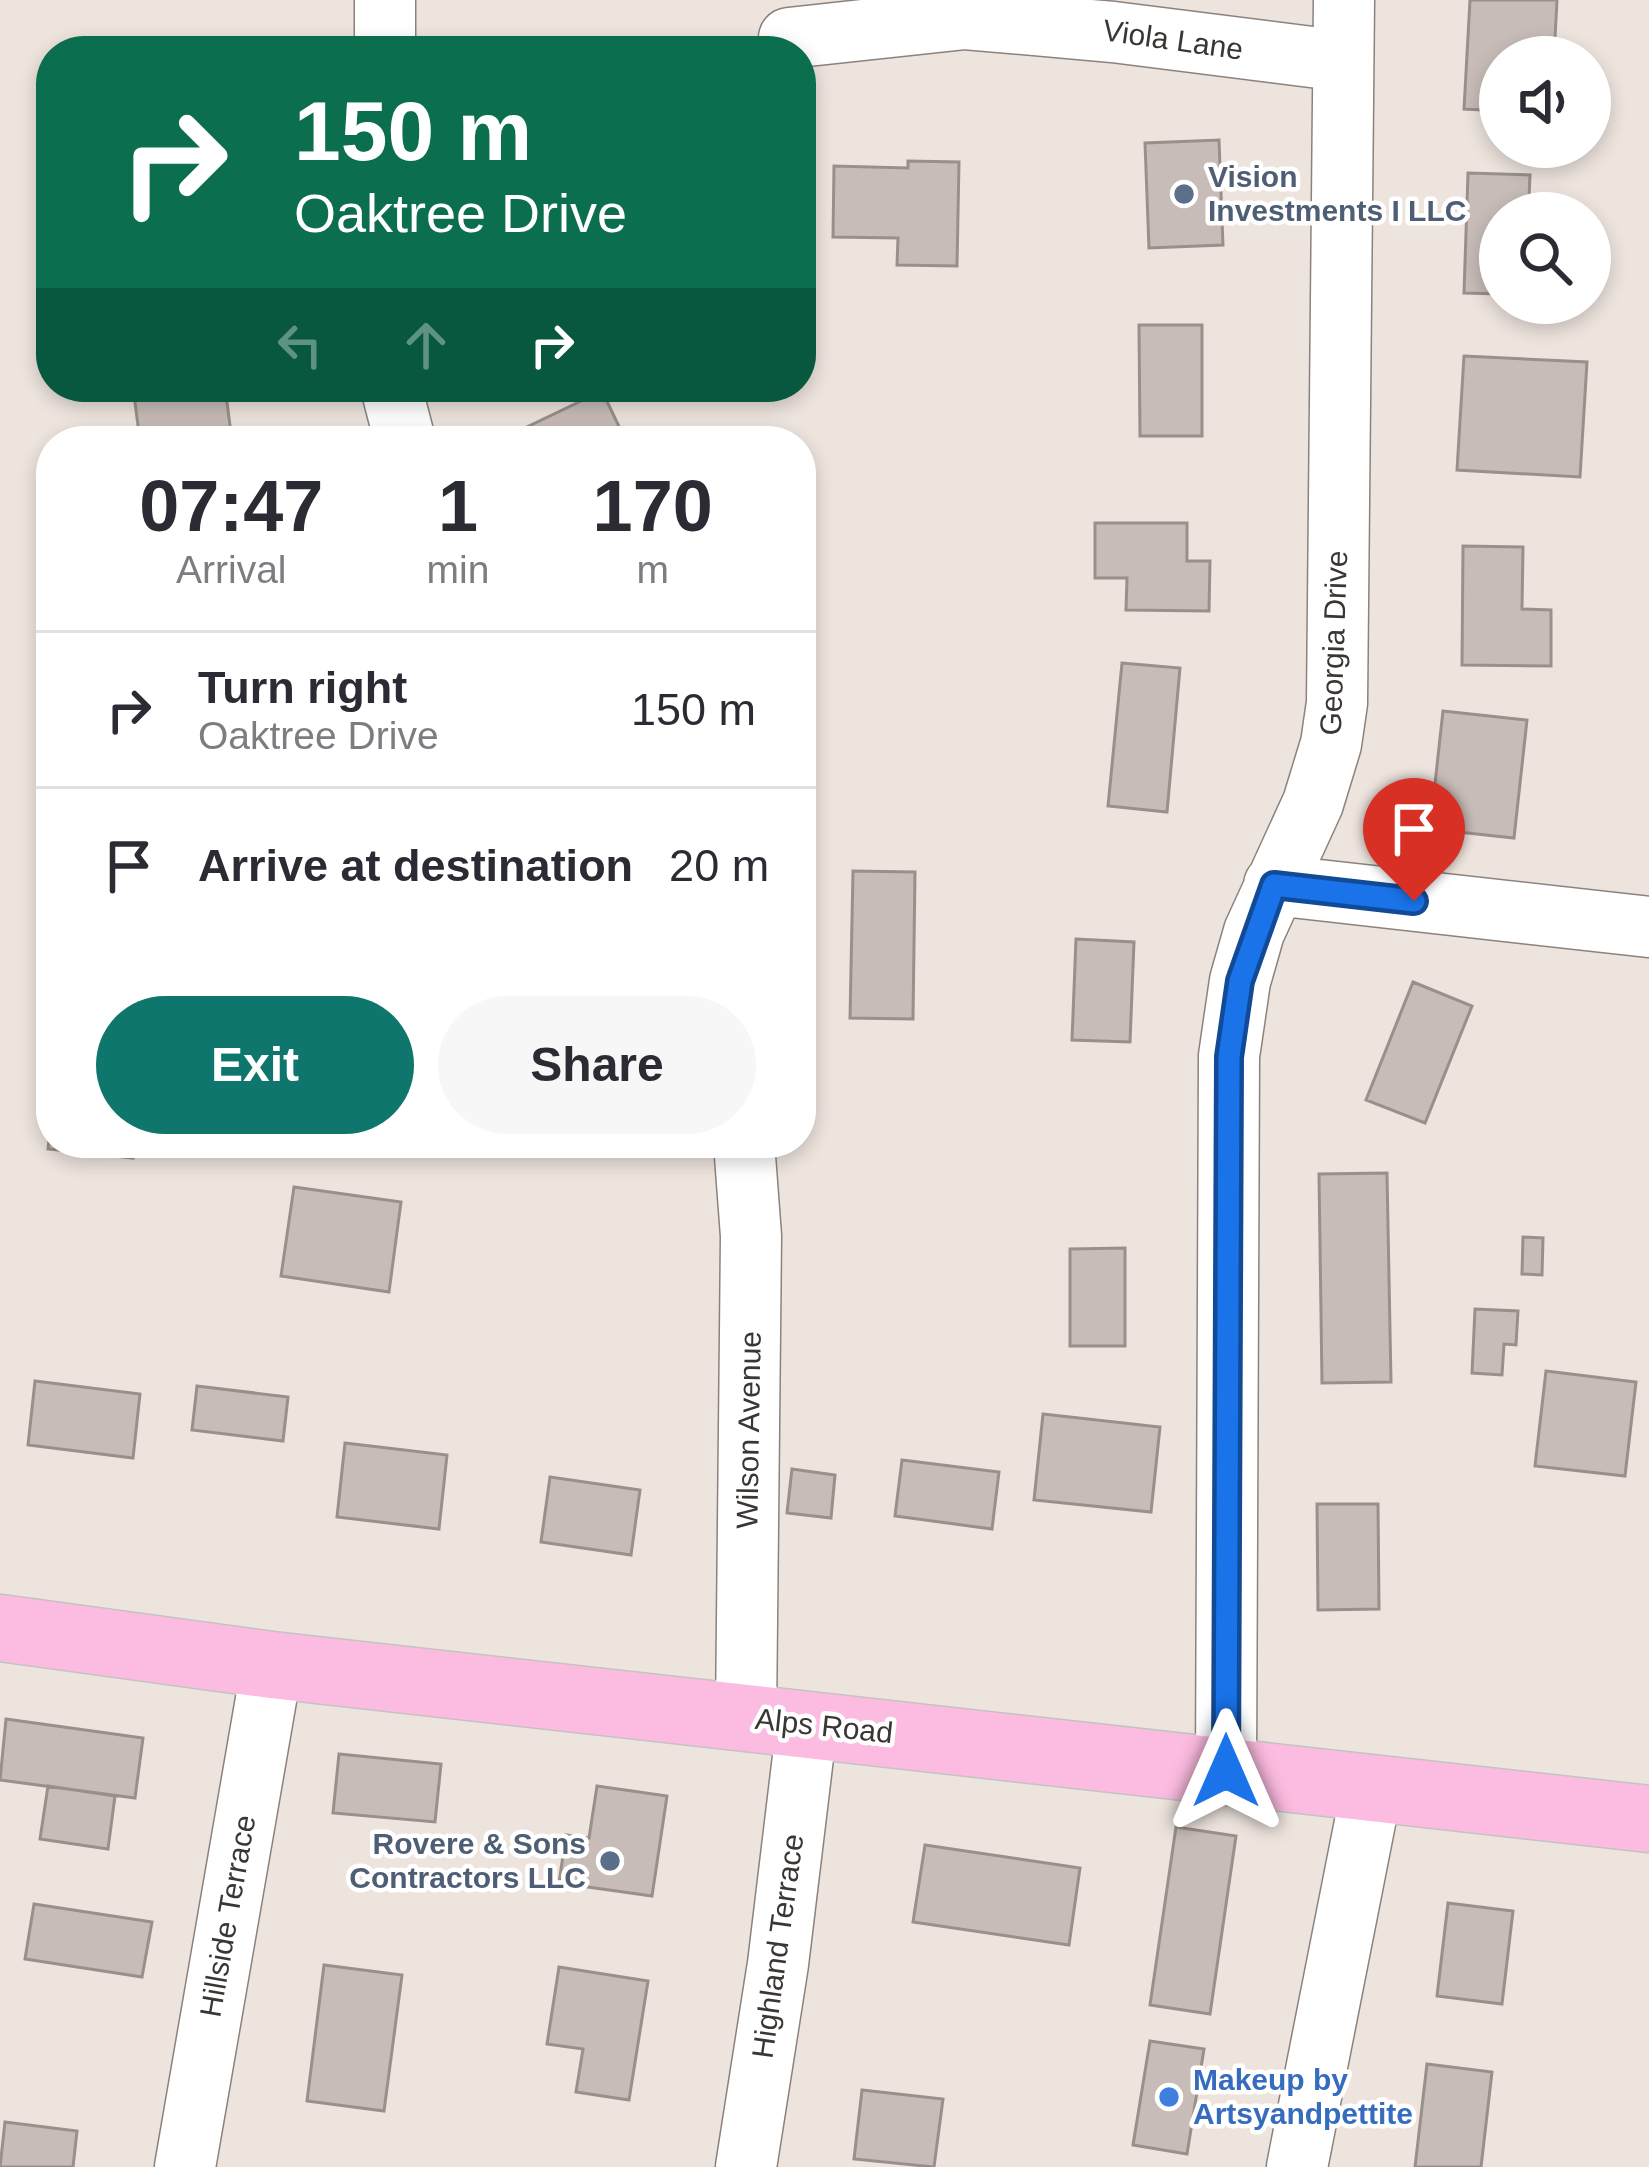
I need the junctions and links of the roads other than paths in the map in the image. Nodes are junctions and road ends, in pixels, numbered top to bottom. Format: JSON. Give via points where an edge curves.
{"nodes":[{"id":1,"x":385,"y":0,"type":"edge"},
{"id":2,"x":1344,"y":0,"type":"edge"},
{"id":3,"x":385,"y":36,"type":"edge"},
{"id":4,"x":808,"y":36,"type":"edge"},
{"id":5,"x":1343,"y":62,"type":"junction"},
{"id":6,"x":1274,"y":885,"type":"junction"},
{"id":7,"x":1649,"y":928,"type":"edge"},
{"id":8,"x":745,"y":1158,"type":"edge"},
{"id":9,"x":0,"y":1628,"type":"edge"},
{"id":10,"x":272,"y":1665,"type":"junction"},
{"id":11,"x":776,"y":1721,"type":"junction"},
{"id":12,"x":1226,"y":1771,"type":"junction"},
{"id":13,"x":1372,"y":1787,"type":"junction"},
{"id":14,"x":1649,"y":1819,"type":"edge"},
{"id":15,"x":185,"y":2167,"type":"edge"},
{"id":16,"x":746,"y":2167,"type":"edge"},
{"id":17,"x":1297,"y":2167,"type":"edge"}],
"edges":[{"from":1,"to":3,"type":"street"},
{"from":2,"to":5,"type":"street","name":"Georgia Drive"},
{"from":4,"to":5,"type":"street","name":"Viola Lane","via":[[965,19]]},
{"from":5,"to":6,"type":"street","name":"Georgia Drive","via":[[1337,703],[1313,802]]},
{"from":6,"to":7,"type":"street"},
{"from":6,"to":12,"type":"street","name":"Georgia Drive","via":[[1240,981],[1229,1057]]},
{"from":8,"to":11,"type":"street","name":"Wilson Avenue"},
{"from":9,"to":10,"type":"main road","name":"Alps Road"},
{"from":10,"to":11,"type":"main road","name":"Alps Road"},
{"from":10,"to":15,"type":"street","name":"Hillside Terrace"},
{"from":11,"to":12,"type":"main road","name":"Alps Road"},
{"from":11,"to":16,"type":"street","name":"Highland Terrace","via":[[778,1964]]},
{"from":12,"to":13,"type":"main road","name":"Alps Road"},
{"from":13,"to":14,"type":"main road","name":"Alps Road"},
{"from":13,"to":17,"type":"street"}]}
